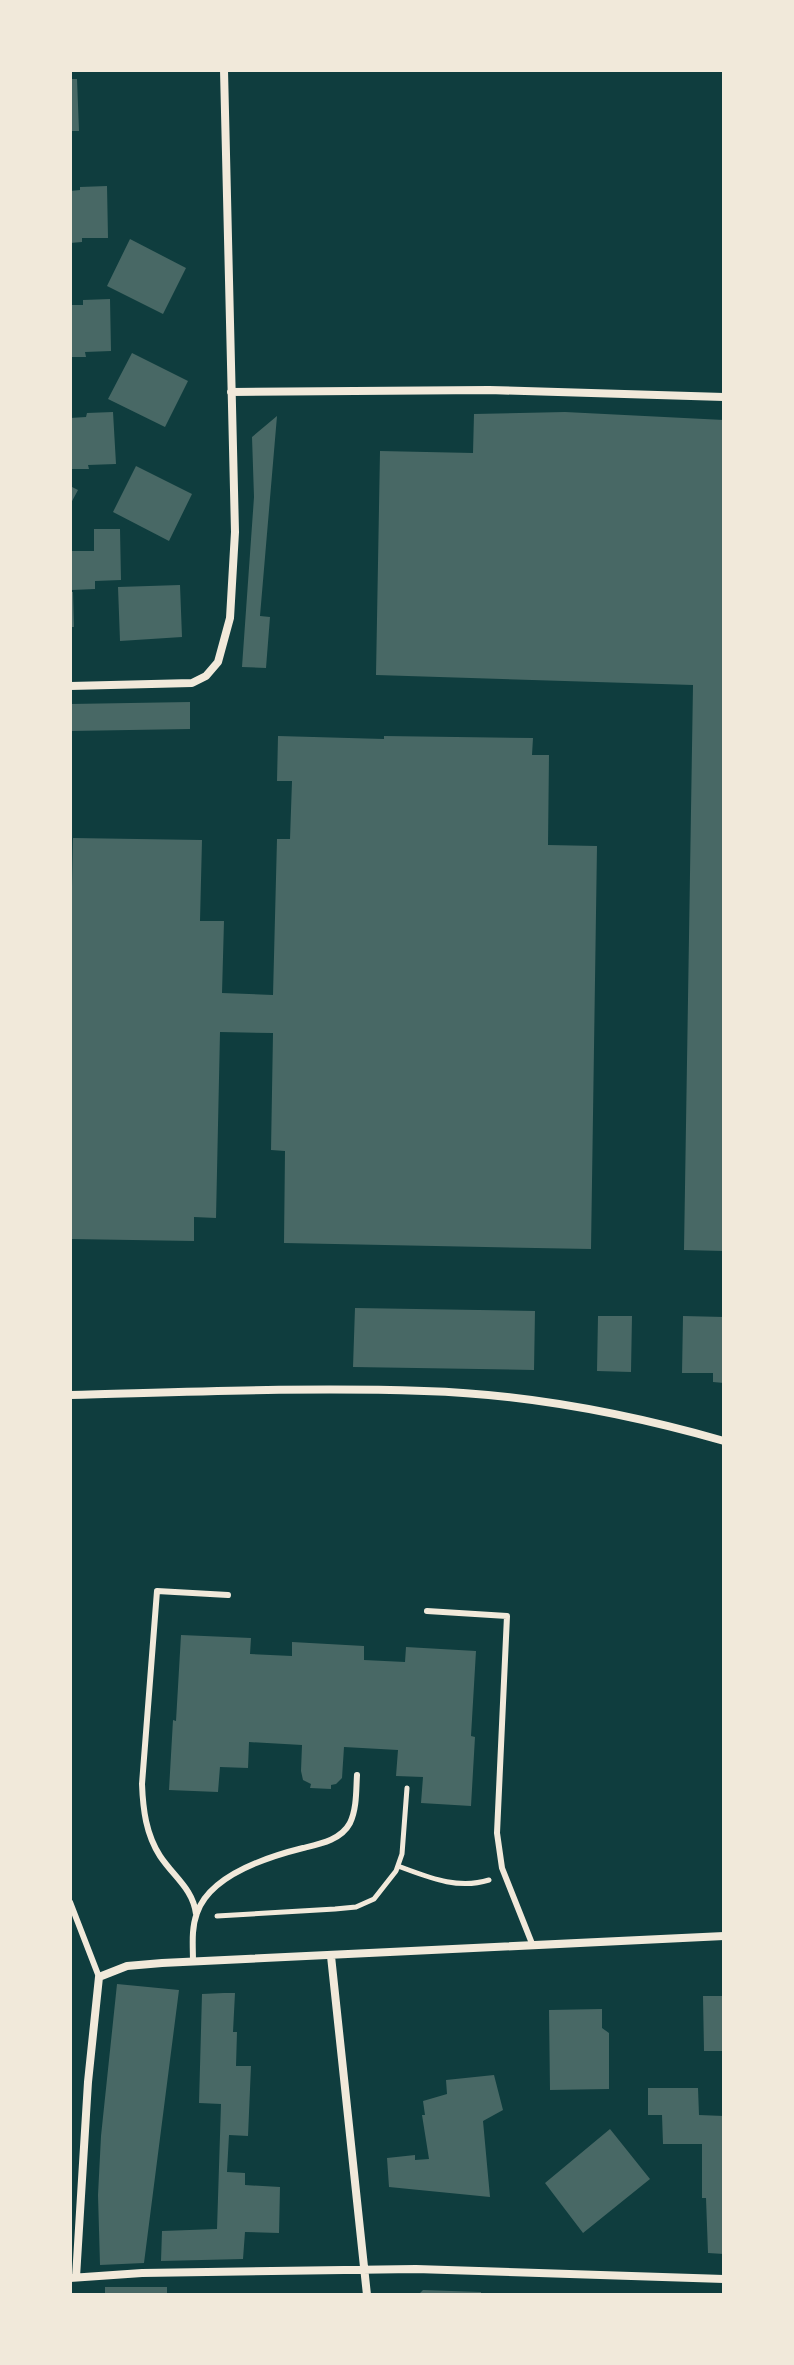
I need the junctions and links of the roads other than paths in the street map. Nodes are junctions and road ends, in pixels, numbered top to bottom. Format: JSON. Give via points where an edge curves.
{"nodes":[{"id":1,"x":224,"y":70,"type":"edge"},
{"id":2,"x":231,"y":392,"type":"junction"},
{"id":3,"x":724,"y":397,"type":"edge"},
{"id":4,"x":70,"y":686,"type":"edge"},
{"id":5,"x":70,"y":1395,"type":"edge"},
{"id":6,"x":724,"y":1441,"type":"edge"},
{"id":7,"x":228,"y":1595,"type":"dead end"},
{"id":8,"x":427,"y":1611,"type":"dead end"},
{"id":9,"x":357,"y":1775,"type":"dead end"},
{"id":10,"x":70,"y":1902,"type":"edge"},
{"id":11,"x":196,"y":1916,"type":"junction"},
{"id":12,"x":724,"y":1936,"type":"edge"},
{"id":13,"x":533,"y":1946,"type":"junction"},
{"id":14,"x":331,"y":1956,"type":"junction"},
{"id":15,"x":193,"y":1962,"type":"junction"},
{"id":16,"x":99,"y":1977,"type":"junction"},
{"id":17,"x":365,"y":2270,"type":"junction"},
{"id":18,"x":73,"y":2277,"type":"edge"},
{"id":19,"x":724,"y":2279,"type":"edge"},
{"id":20,"x":367,"y":2295,"type":"edge"}],
"edges":[{"from":1,"to":2,"type":"street"},
{"from":2,"to":3,"type":"street","via":[[489,390]]},
{"from":2,"to":4,"type":"street","via":[[235,532],[230,618],[218,662],[192,683]]},
{"from":5,"to":6,"type":"street","via":[[426,1391],[607,1411]]},
{"from":7,"to":11,"type":"lane","via":[[157,1591],[143,1805],[151,1840],[190,1892]]},
{"from":8,"to":13,"type":"lane","via":[[507,1616],[497,1833],[504,1874]]},
{"from":9,"to":11,"type":"lane","via":[[355,1805],[341,1834],[236,1873],[214,1889]]},
{"from":10,"to":16,"type":"lane"},
{"from":11,"to":15,"type":"lane"},
{"from":12,"to":13,"type":"street"},
{"from":13,"to":14,"type":"street"},
{"from":14,"to":15,"type":"street"},
{"from":14,"to":17,"type":"street"},
{"from":15,"to":16,"type":"street","via":[[127,1966]]},
{"from":16,"to":18,"type":"street"},
{"from":17,"to":18,"type":"street"},
{"from":17,"to":19,"type":"street"},
{"from":17,"to":20,"type":"street"}]}
